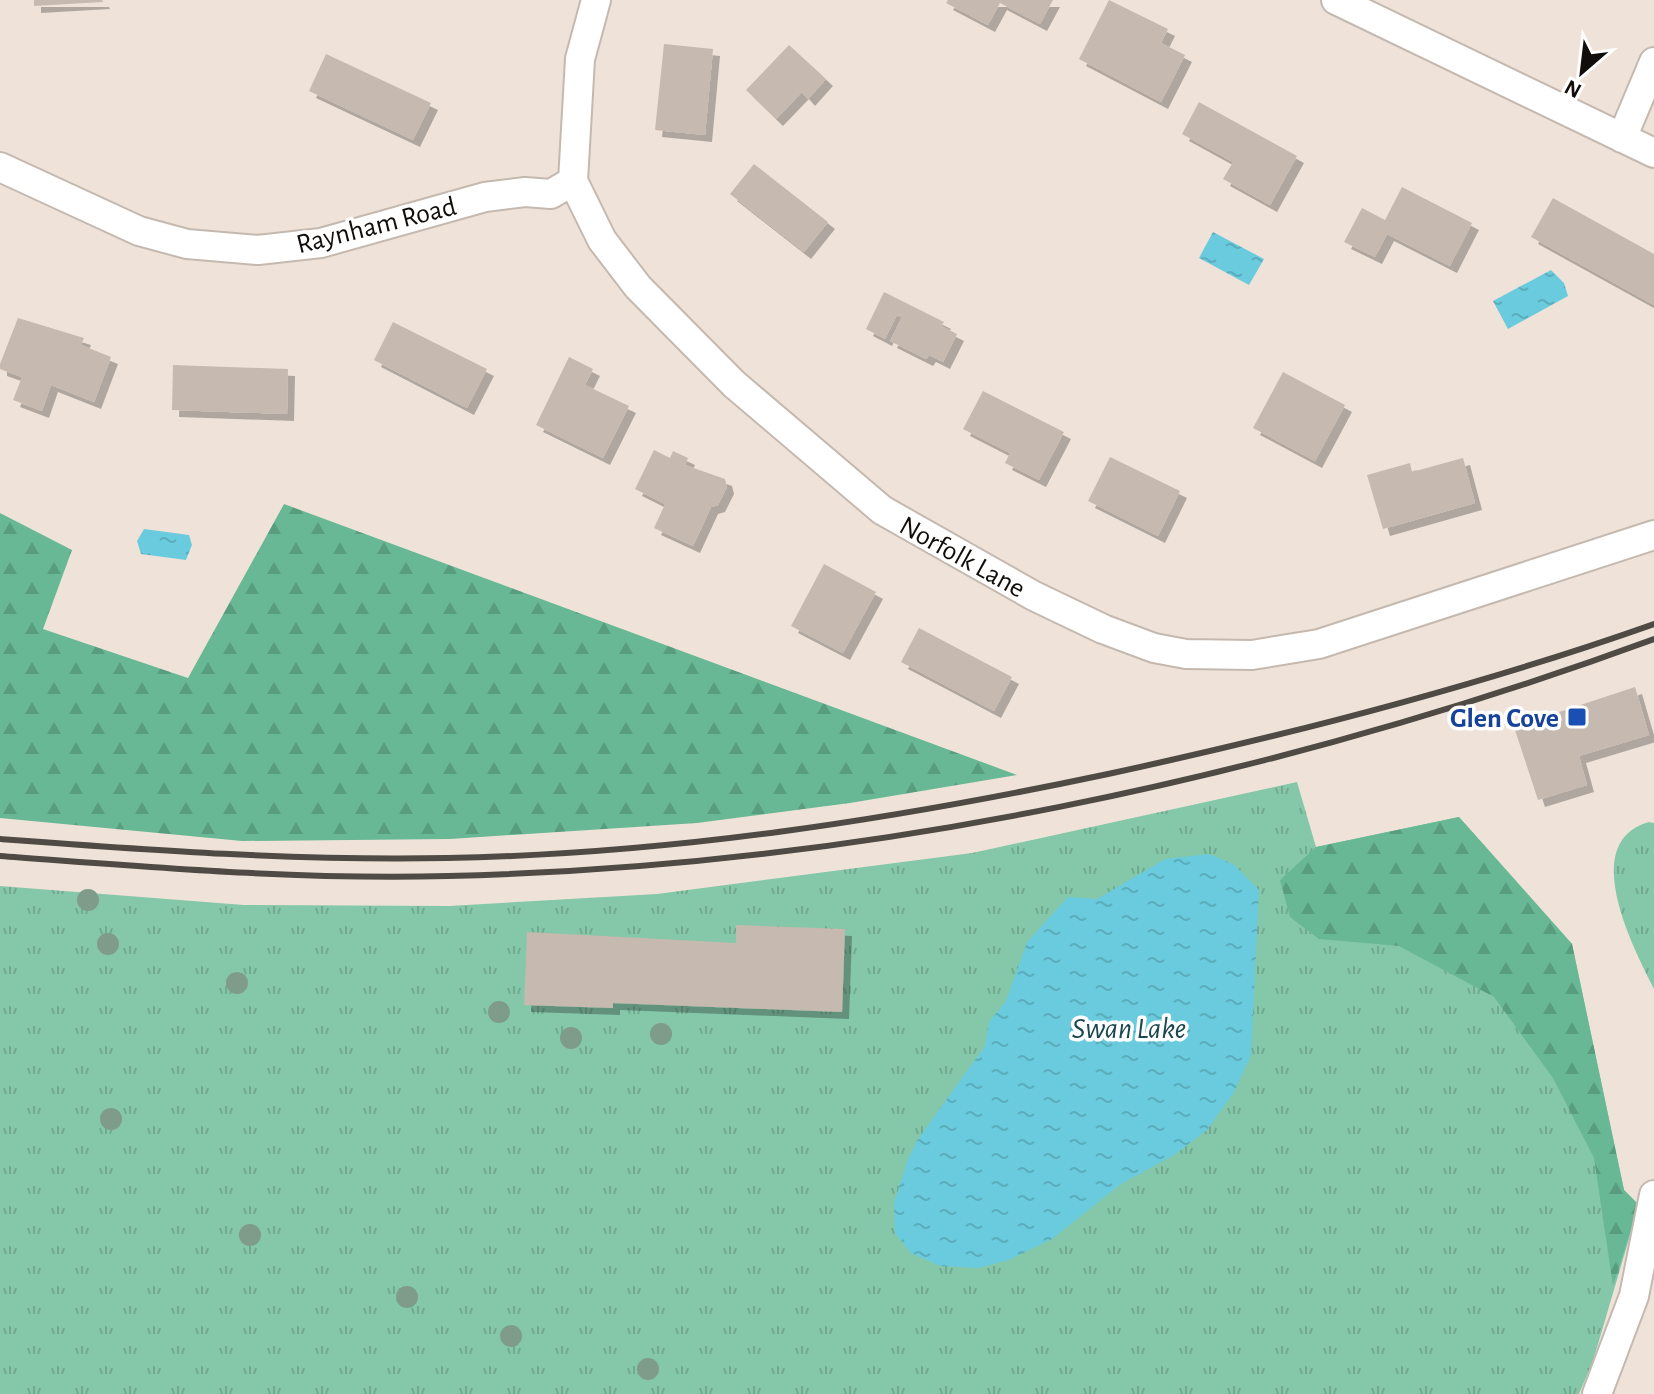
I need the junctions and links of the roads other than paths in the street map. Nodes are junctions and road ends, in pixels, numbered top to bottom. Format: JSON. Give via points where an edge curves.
{"nodes":[{"id":1,"x":596,"y":0,"type":"edge"},
{"id":2,"x":1336,"y":0,"type":"edge"},
{"id":3,"x":1654,"y":62,"type":"edge"},
{"id":4,"x":1622,"y":138,"type":"junction"},
{"id":5,"x":1654,"y":153,"type":"edge"},
{"id":6,"x":0,"y":167,"type":"edge"},
{"id":7,"x":573,"y":181,"type":"junction"},
{"id":8,"x":1654,"y":535,"type":"edge"},
{"id":9,"x":1654,"y":1195,"type":"edge"},
{"id":10,"x":1644,"y":1294,"type":"edge"},
{"id":11,"x":1597,"y":1394,"type":"edge"}],
"edges":[{"from":1,"to":7,"type":"street","name":"Norfolk Lane","via":[[580,59]]},
{"from":2,"to":4,"type":"street"},
{"from":3,"to":4,"type":"street"},
{"from":4,"to":5,"type":"street"},
{"from":6,"to":7,"type":"street","name":"Raynham Road","via":[[139,231],[187,244],[258,250],[321,243],[485,197],[551,194]]},
{"from":7,"to":8,"type":"street","name":"Norfolk Lane","via":[[602,240],[638,287],[734,384],[882,510],[1034,596],[1154,648],[1252,655],[1319,644]]},
{"from":9,"to":10,"type":"street"},
{"from":10,"to":11,"type":"street"}]}
